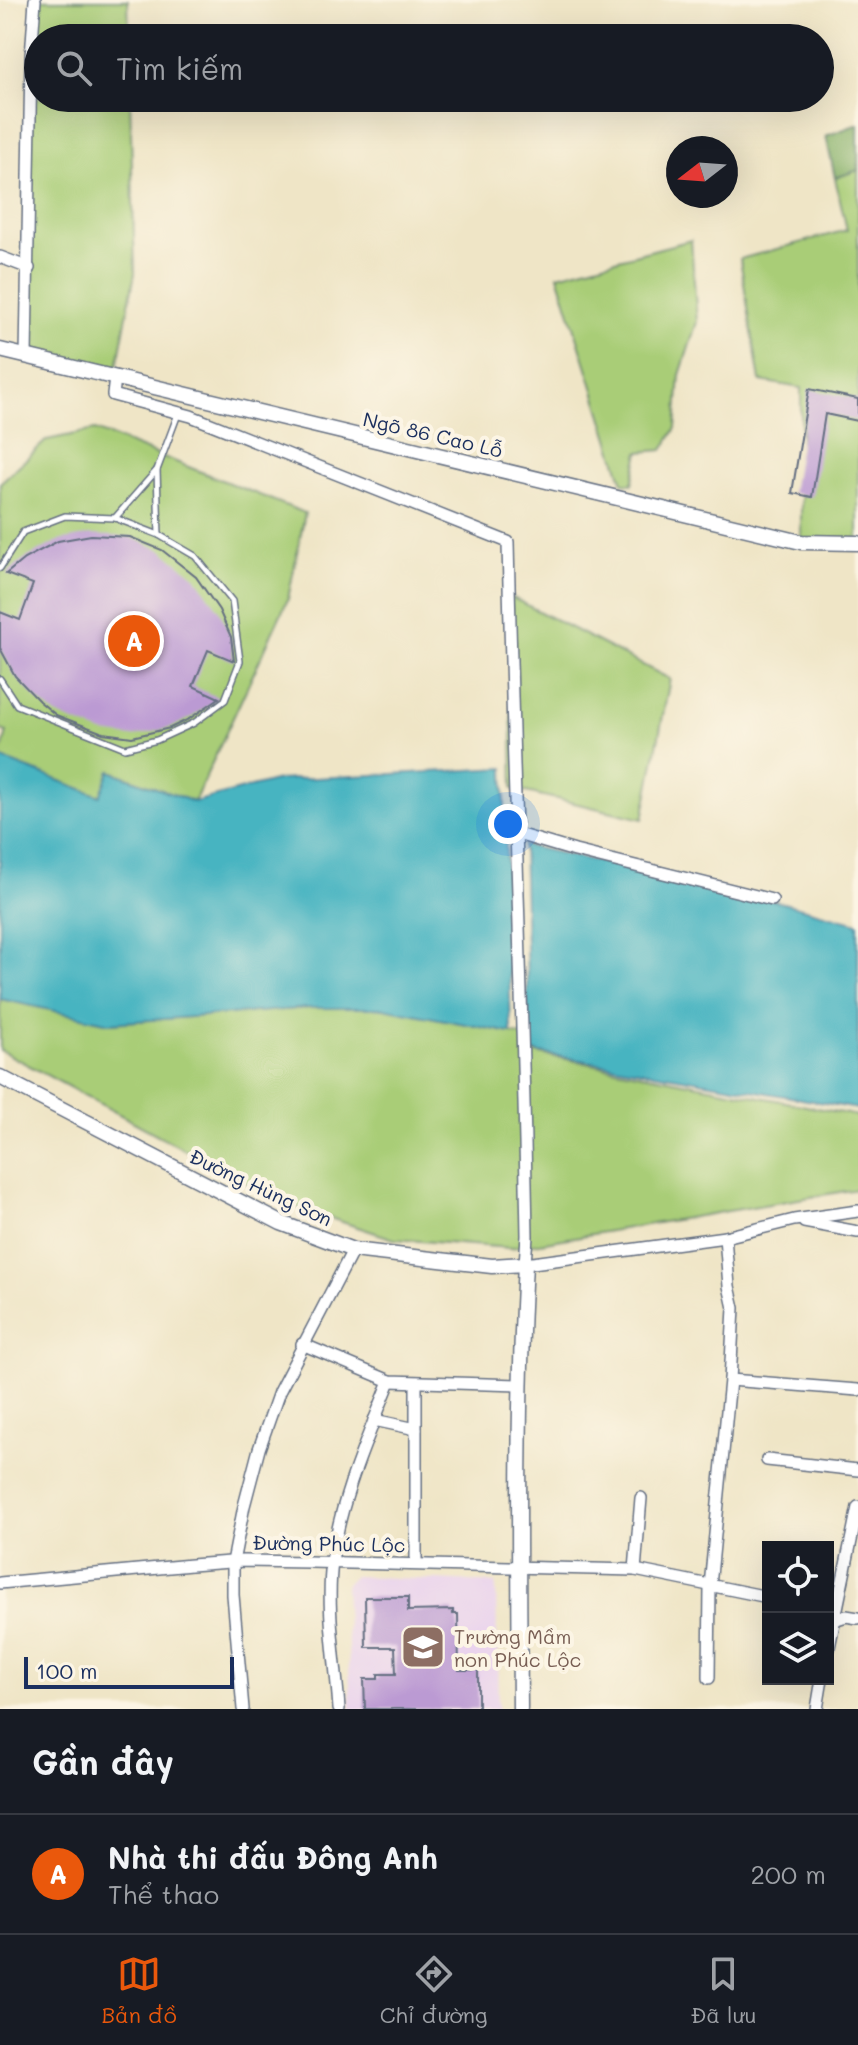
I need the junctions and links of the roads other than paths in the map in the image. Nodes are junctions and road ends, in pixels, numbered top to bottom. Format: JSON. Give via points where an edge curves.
{"nodes":[{"id":1,"x":35,"y":0,"type":"edge"},
{"id":2,"x":33,"y":24,"type":"edge"},
{"id":3,"x":30,"y":112,"type":"edge"},
{"id":4,"x":0,"y":257,"type":"edge"},
{"id":5,"x":29,"y":268,"type":"junction"},
{"id":6,"x":0,"y":350,"type":"edge"},
{"id":7,"x":26,"y":357,"type":"junction"},
{"id":8,"x":115,"y":378,"type":"junction"},
{"id":9,"x":179,"y":413,"type":"junction"},
{"id":10,"x":157,"y":470,"type":"junction"},
{"id":11,"x":115,"y":518,"type":"junction"},
{"id":12,"x":159,"y":535,"type":"junction"},
{"id":13,"x":858,"y":543,"type":"edge"},
{"id":14,"x":0,"y":568,"type":"edge"},
{"id":15,"x":0,"y":679,"type":"edge"},
{"id":16,"x":514,"y":833,"type":"junction"},
{"id":17,"x":772,"y":900,"type":"dead end"},
{"id":18,"x":0,"y":1077,"type":"edge"},
{"id":19,"x":858,"y":1211,"type":"edge"},
{"id":20,"x":794,"y":1220,"type":"junction"},
{"id":21,"x":858,"y":1232,"type":"edge"},
{"id":22,"x":725,"y":1237,"type":"junction"},
{"id":23,"x":353,"y":1250,"type":"junction"},
{"id":24,"x":525,"y":1264,"type":"junction"},
{"id":25,"x":302,"y":1344,"type":"junction"},
{"id":26,"x":730,"y":1380,"type":"junction"},
{"id":27,"x":390,"y":1381,"type":"junction"},
{"id":28,"x":416,"y":1383,"type":"junction"},
{"id":29,"x":519,"y":1385,"type":"junction"},
{"id":30,"x":858,"y":1390,"type":"edge"},
{"id":31,"x":374,"y":1420,"type":"junction"},
{"id":32,"x":416,"y":1429,"type":"junction"},
{"id":33,"x":767,"y":1460,"type":"dead end"},
{"id":34,"x":858,"y":1470,"type":"edge"},
{"id":35,"x":641,"y":1498,"type":"dead end"},
{"id":36,"x":858,"y":1507,"type":"edge"},
{"id":37,"x":233,"y":1562,"type":"junction"},
{"id":38,"x":332,"y":1562,"type":"junction"},
{"id":39,"x":416,"y":1564,"type":"junction"},
{"id":40,"x":517,"y":1569,"type":"junction"},
{"id":41,"x":635,"y":1570,"type":"junction"},
{"id":42,"x":0,"y":1583,"type":"edge"},
{"id":43,"x":710,"y":1586,"type":"junction"},
{"id":44,"x":762,"y":1596,"type":"edge"},
{"id":45,"x":833,"y":1613,"type":"edge"},
{"id":46,"x":834,"y":1616,"type":"edge"},
{"id":47,"x":858,"y":1618,"type":"edge"},
{"id":48,"x":709,"y":1678,"type":"dead end"},
{"id":49,"x":821,"y":1685,"type":"edge"},
{"id":50,"x":243,"y":1709,"type":"edge"},
{"id":51,"x":339,"y":1709,"type":"edge"},
{"id":52,"x":520,"y":1709,"type":"edge"},
{"id":53,"x":817,"y":1709,"type":"edge"}],
"edges":[{"from":1,"to":2,"type":"street"},
{"from":3,"to":5,"type":"street"},
{"from":4,"to":5,"type":"street"},
{"from":5,"to":7,"type":"street"},
{"from":6,"to":7,"type":"street","name":"Ngõ 86 Cao Lỗ"},
{"from":7,"to":8,"type":"street","name":"Ngõ 86 Cao Lỗ"},
{"from":8,"to":9,"type":"street","via":[[113,395]]},
{"from":8,"to":13,"type":"street","name":"Ngõ 86 Cao Lỗ","via":[[801,542]]},
{"from":9,"to":10,"type":"lane"},
{"from":9,"to":16,"type":"street","via":[[508,542]]},
{"from":10,"to":11,"type":"lane"},
{"from":10,"to":12,"type":"lane"},
{"from":11,"to":12,"type":"lane"},
{"from":11,"to":14,"type":"lane","via":[[65,516],[23,532]]},
{"from":12,"to":15,"type":"lane","via":[[195,556],[232,601],[240,661],[225,700],[194,723],[125,748],[17,705]]},
{"from":16,"to":17,"type":"street"},
{"from":16,"to":24,"type":"street","via":[[524,1051]]},
{"from":18,"to":23,"type":"street","name":"Đường Hùng Sơn","via":[[281,1223]]},
{"from":19,"to":20,"type":"street"},
{"from":20,"to":21,"type":"street"},
{"from":20,"to":22,"type":"street"},
{"from":22,"to":24,"type":"street"},
{"from":22,"to":26,"type":"street","via":[[734,1308]]},
{"from":23,"to":24,"type":"street","name":"Đường Hùng Sơn","via":[[492,1266]]},
{"from":23,"to":25,"type":"street"},
{"from":24,"to":29,"type":"street"},
{"from":25,"to":27,"type":"street"},
{"from":25,"to":37,"type":"street","via":[[259,1449]]},
{"from":26,"to":30,"type":"street"},
{"from":26,"to":43,"type":"street"},
{"from":27,"to":28,"type":"street"},
{"from":27,"to":31,"type":"street"},
{"from":28,"to":29,"type":"street"},
{"from":28,"to":32,"type":"street"},
{"from":29,"to":40,"type":"street"},
{"from":31,"to":32,"type":"street"},
{"from":31,"to":38,"type":"street","via":[[352,1477]]},
{"from":32,"to":39,"type":"street"},
{"from":33,"to":34,"type":"street"},
{"from":35,"to":41,"type":"street"},
{"from":36,"to":45,"type":"street"},
{"from":37,"to":38,"type":"street","name":"Đường Phúc Lộc"},
{"from":37,"to":42,"type":"street","name":"Đường Phúc Lộc"},
{"from":37,"to":50,"type":"street"},
{"from":38,"to":39,"type":"street","name":"Đường Phúc Lộc"},
{"from":38,"to":51,"type":"street"},
{"from":39,"to":40,"type":"street","name":"Đường Phúc Lộc"},
{"from":40,"to":41,"type":"street","name":"Đường Phúc Lộc"},
{"from":40,"to":52,"type":"street"},
{"from":41,"to":43,"type":"street","name":"Đường Phúc Lộc"},
{"from":43,"to":44,"type":"street","name":"Đường Phúc Lộc"},
{"from":43,"to":48,"type":"street"},
{"from":46,"to":47,"type":"street"},
{"from":49,"to":53,"type":"street"}]}
